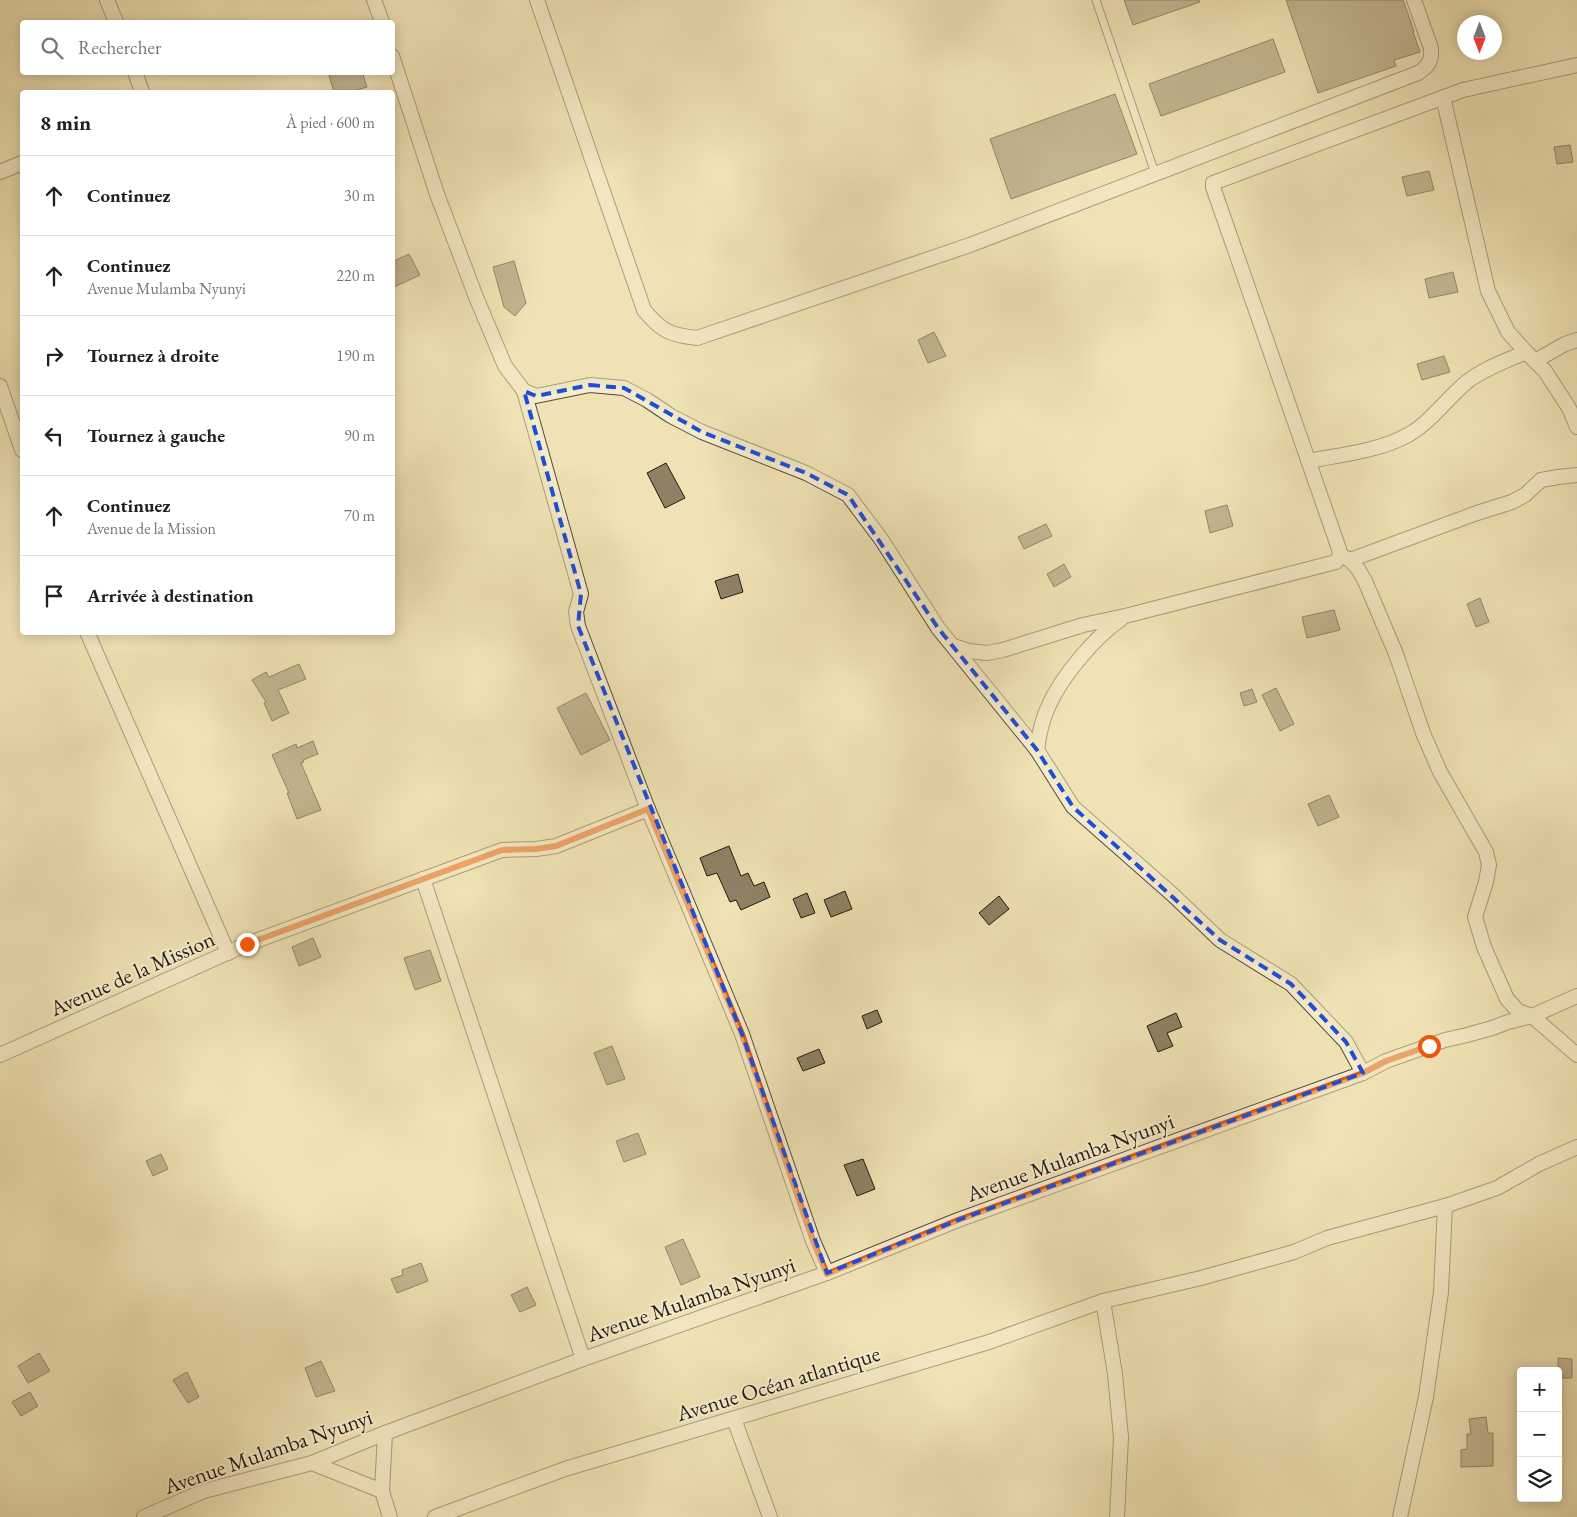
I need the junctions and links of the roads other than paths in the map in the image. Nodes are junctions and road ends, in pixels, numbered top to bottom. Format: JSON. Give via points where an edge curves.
{"nodes":[{"id":1,"x":107,"y":0,"type":"edge"},
{"id":2,"x":374,"y":0,"type":"edge"},
{"id":3,"x":537,"y":0,"type":"edge"},
{"id":4,"x":1096,"y":0,"type":"edge"},
{"id":5,"x":1414,"y":0,"type":"edge"},
{"id":6,"x":115,"y":20,"type":"edge"},
{"id":7,"x":381,"y":20,"type":"edge"},
{"id":8,"x":395,"y":65,"type":"edge"},
{"id":9,"x":1577,"y":65,"type":"edge"},
{"id":10,"x":136,"y":75,"type":"edge"},
{"id":11,"x":141,"y":90,"type":"edge"},
{"id":12,"x":1443,"y":97,"type":"junction"},
{"id":13,"x":20,"y":165,"type":"edge"},
{"id":14,"x":0,"y":172,"type":"edge"},
{"id":15,"x":1155,"y":174,"type":"junction"},
{"id":16,"x":1577,"y":340,"type":"edge"},
{"id":17,"x":1531,"y":357,"type":"junction"},
{"id":18,"x":0,"y":386,"type":"edge"},
{"id":19,"x":524,"y":392,"type":"junction"},
{"id":20,"x":1577,"y":427,"type":"edge"},
{"id":21,"x":20,"y":444,"type":"edge"},
{"id":22,"x":1308,"y":461,"type":"junction"},
{"id":23,"x":1577,"y":475,"type":"edge"},
{"id":24,"x":1345,"y":558,"type":"junction"},
{"id":25,"x":1126,"y":616,"type":"junction"},
{"id":26,"x":88,"y":635,"type":"edge"},
{"id":27,"x":953,"y":646,"type":"junction"},
{"id":28,"x":1037,"y":750,"type":"junction"},
{"id":29,"x":648,"y":809,"type":"junction"},
{"id":30,"x":424,"y":879,"type":"junction"},
{"id":31,"x":228,"y":953,"type":"junction"},
{"id":32,"x":1577,"y":996,"type":"edge"},
{"id":33,"x":1532,"y":1016,"type":"junction"},
{"id":34,"x":1,"y":1049,"type":"edge"},
{"id":35,"x":1577,"y":1056,"type":"edge"},
{"id":36,"x":1363,"y":1073,"type":"junction"},
{"id":37,"x":1577,"y":1147,"type":"edge"},
{"id":38,"x":1445,"y":1206,"type":"junction"},
{"id":39,"x":827,"y":1274,"type":"junction"},
{"id":40,"x":1103,"y":1301,"type":"junction"},
{"id":41,"x":583,"y":1359,"type":"junction"},
{"id":42,"x":734,"y":1419,"type":"junction"},
{"id":43,"x":385,"y":1433,"type":"junction"},
{"id":44,"x":312,"y":1463,"type":"junction"},
{"id":45,"x":382,"y":1491,"type":"junction"},
{"id":46,"x":144,"y":1517,"type":"edge"},
{"id":47,"x":390,"y":1517,"type":"edge"},
{"id":48,"x":435,"y":1517,"type":"edge"},
{"id":49,"x":770,"y":1517,"type":"edge"},
{"id":50,"x":1117,"y":1517,"type":"edge"},
{"id":51,"x":1400,"y":1517,"type":"edge"}],
"edges":[{"from":1,"to":6,"type":"street"},
{"from":2,"to":7,"type":"street"},
{"from":3,"to":15,"type":"street","via":[[644,310],[656,325],[681,336],[697,338],[960,248]]},
{"from":4,"to":15,"type":"lane"},
{"from":5,"to":15,"type":"street","via":[[1431,48],[1432,56],[1426,68]]},
{"from":8,"to":19,"type":"street","via":[[437,194],[476,297],[505,366]]},
{"from":9,"to":12,"type":"street"},
{"from":10,"to":11,"type":"street"},
{"from":12,"to":17,"type":"street","via":[[1488,291],[1508,332]]},
{"from":12,"to":22,"type":"street","via":[[1213,182]]},
{"from":13,"to":14,"type":"street"},
{"from":16,"to":17,"type":"street"},
{"from":17,"to":20,"type":"street","via":[[1546,371]]},
{"from":17,"to":22,"type":"street","via":[[1494,366],[1469,380],[1409,434],[1357,452]]},
{"from":18,"to":21,"type":"street"},
{"from":19,"to":27,"type":"street","via":[[536,396],[590,385],[624,388],[702,432],[806,473],[848,495]]},
{"from":19,"to":29,"type":"street","via":[[581,594],[576,612],[578,626]]},
{"from":22,"to":24,"type":"street"},
{"from":23,"to":24,"type":"street","via":[[1541,480],[1512,502]]},
{"from":24,"to":25,"type":"street"},
{"from":24,"to":33,"type":"street","via":[[1358,569],[1365,581],[1440,772],[1486,852],[1489,865],[1475,917],[1484,947],[1507,999],[1518,1011]]},
{"from":25,"to":27,"type":"street","via":[[1082,625],[987,653]]},
{"from":25,"to":28,"type":"street","via":[[1109,628],[1069,672],[1049,704]]},
{"from":26,"to":31,"type":"street"},
{"from":27,"to":28,"type":"street"},
{"from":28,"to":36,"type":"street","via":[[1073,807],[1220,940],[1291,984],[1346,1042]]},
{"from":29,"to":30,"type":"street","name":"Avenue de la Mission","via":[[556,846],[502,850]]},
{"from":29,"to":39,"type":"street","via":[[742,1034]]},
{"from":30,"to":31,"type":"street","name":"Avenue de la Mission"},
{"from":30,"to":41,"type":"street"},
{"from":31,"to":34,"type":"street","name":"Avenue de la Mission"},
{"from":32,"to":33,"type":"street","name":"Avenue Mulamba Nyunyi"},
{"from":33,"to":35,"type":"street"},
{"from":33,"to":36,"type":"street","name":"Avenue Mulamba Nyunyi","via":[[1445,1040],[1386,1061]]},
{"from":36,"to":39,"type":"street","name":"Avenue Mulamba Nyunyi","via":[[958,1220]]},
{"from":37,"to":38,"type":"street","via":[[1497,1188]]},
{"from":38,"to":40,"type":"street","name":"Avenue Océan atlantique","via":[[1327,1238],[1246,1266]]},
{"from":38,"to":51,"type":"street","via":[[1441,1292],[1427,1387]]},
{"from":39,"to":41,"type":"street","name":"Avenue Mulamba Nyunyi"},
{"from":40,"to":42,"type":"street","name":"Avenue Océan atlantique","via":[[990,1342]]},
{"from":40,"to":50,"type":"street","via":[[1121,1437]]},
{"from":41,"to":43,"type":"street","name":"Avenue Mulamba Nyunyi"},
{"from":42,"to":48,"type":"street","name":"Avenue Océan atlantique","via":[[565,1469]]},
{"from":42,"to":49,"type":"street"},
{"from":43,"to":44,"type":"street","name":"Avenue Mulamba Nyunyi"},
{"from":43,"to":45,"type":"street"},
{"from":44,"to":45,"type":"street"},
{"from":44,"to":46,"type":"street","name":"Avenue Mulamba Nyunyi","via":[[204,1491]]},
{"from":45,"to":47,"type":"street"}]}
